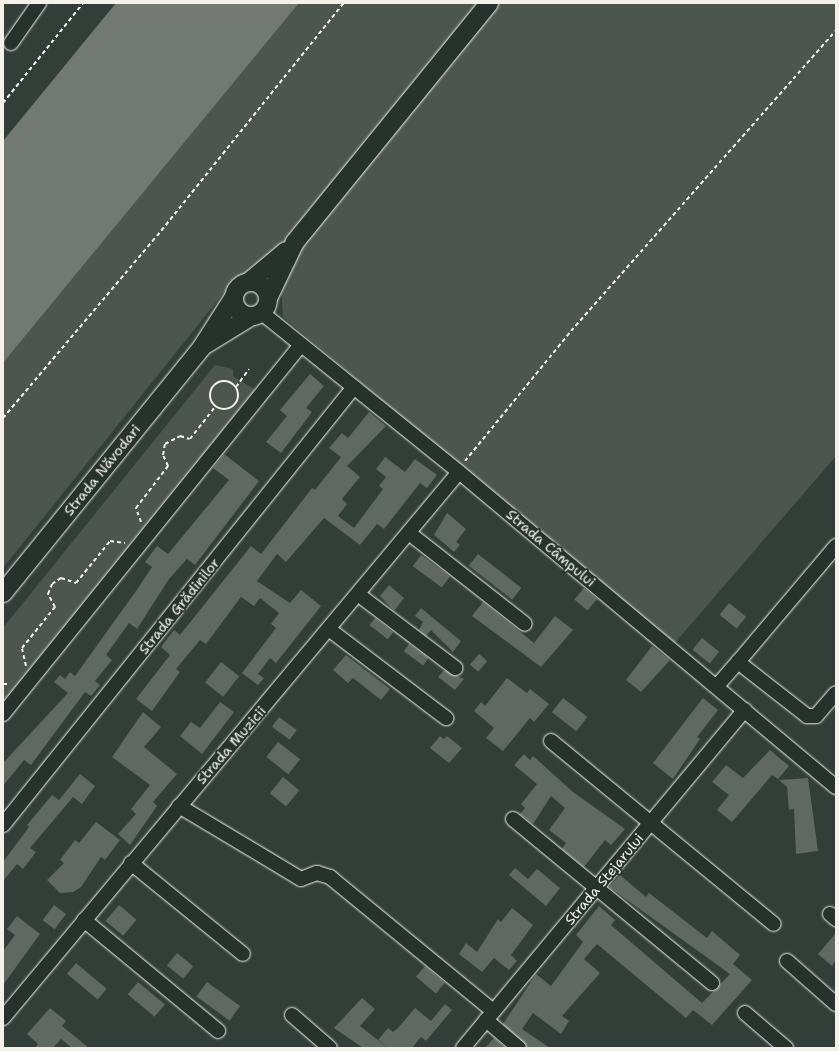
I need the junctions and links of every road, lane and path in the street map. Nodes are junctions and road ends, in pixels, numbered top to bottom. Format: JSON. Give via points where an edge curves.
{"nodes":[{"id":1,"x":39,"y":3,"type":"edge"},
{"id":2,"x":83,"y":3,"type":"edge"},
{"id":3,"x":344,"y":3,"type":"edge"},
{"id":4,"x":489,"y":3,"type":"edge"},
{"id":5,"x":836,"y":30,"type":"edge"},
{"id":6,"x":11,"y":44,"type":"dead end"},
{"id":7,"x":3,"y":103,"type":"edge"},
{"id":8,"x":295,"y":242,"type":"junction"},
{"id":9,"x":249,"y":282,"type":"junction"},
{"id":10,"x":269,"y":296,"type":"junction"},
{"id":11,"x":234,"y":297,"type":"junction"},
{"id":12,"x":256,"y":315,"type":"junction"},
{"id":13,"x":301,"y":345,"type":"junction"},
{"id":14,"x":202,"y":347,"type":"junction"},
{"id":15,"x":248,"y":369,"type":"dead end"},
{"id":16,"x":236,"y":386,"type":"junction"},
{"id":17,"x":354,"y":387,"type":"junction"},
{"id":18,"x":215,"y":407,"type":"junction"},
{"id":19,"x":3,"y":418,"type":"edge"},
{"id":20,"x":459,"y":472,"type":"junction"},
{"id":21,"x":141,"y":526,"type":"dead end"},
{"id":22,"x":409,"y":533,"type":"junction"},
{"id":23,"x":130,"y":541,"type":"dead end"},
{"id":24,"x":836,"y":546,"type":"edge"},
{"id":25,"x":3,"y":593,"type":"edge"},
{"id":26,"x":359,"y":595,"type":"junction"},
{"id":27,"x":525,"y":624,"type":"dead end"},
{"id":28,"x":330,"y":630,"type":"junction"},
{"id":29,"x":738,"y":662,"type":"junction"},
{"id":30,"x":455,"y":668,"type":"dead end"},
{"id":31,"x":26,"y":670,"type":"dead end"},
{"id":32,"x":3,"y":684,"type":"edge"},
{"id":33,"x":13,"y":684,"type":"dead end"},
{"id":34,"x":717,"y":686,"type":"junction"},
{"id":35,"x":836,"y":693,"type":"edge"},
{"id":36,"x":744,"y":710,"type":"junction"},
{"id":37,"x":3,"y":714,"type":"edge"},
{"id":38,"x":446,"y":718,"type":"dead end"},
{"id":39,"x":551,"y":741,"type":"dead end"},
{"id":40,"x":836,"y":787,"type":"edge"},
{"id":41,"x":179,"y":806,"type":"junction"},
{"id":42,"x":514,"y":819,"type":"dead end"},
{"id":43,"x":650,"y":824,"type":"junction"},
{"id":44,"x":3,"y":825,"type":"edge"},
{"id":45,"x":131,"y":863,"type":"junction"},
{"id":46,"x":596,"y":888,"type":"junction"},
{"id":47,"x":84,"y":920,"type":"junction"},
{"id":48,"x":774,"y":924,"type":"dead end"},
{"id":49,"x":243,"y":954,"type":"dead end"},
{"id":50,"x":787,"y":960,"type":"dead end"},
{"id":51,"x":712,"y":983,"type":"dead end"},
{"id":52,"x":836,"y":1004,"type":"edge"},
{"id":53,"x":744,"y":1013,"type":"dead end"},
{"id":54,"x":292,"y":1015,"type":"dead end"},
{"id":55,"x":490,"y":1016,"type":"junction"},
{"id":56,"x":3,"y":1018,"type":"edge"},
{"id":57,"x":218,"y":1031,"type":"dead end"},
{"id":58,"x":330,"y":1048,"type":"edge"},
{"id":59,"x":463,"y":1048,"type":"edge"},
{"id":60,"x":519,"y":1048,"type":"edge"},
{"id":61,"x":786,"y":1048,"type":"edge"}],
"edges":[{"from":1,"to":6,"type":"street"},
{"from":2,"to":7,"type":"path"},
{"from":3,"to":19,"type":"path","via":[[157,236]]},
{"from":4,"to":8,"type":"main road"},
{"from":5,"to":20,"type":"path","via":[[571,331]]},
{"from":8,"to":9,"type":"main road"},
{"from":8,"to":10,"type":"main road"},
{"from":9,"to":10,"type":"main road","via":[[260,284]]},
{"from":9,"to":11,"type":"main road","via":[[239,287]]},
{"from":10,"to":12,"type":"main road"},
{"from":11,"to":12,"type":"main road","via":[[236,308]]},
{"from":11,"to":14,"type":"main road","name":"Strada Năvodari"},
{"from":12,"to":13,"type":"street","name":"Strada Câmpului"},
{"from":12,"to":14,"type":"main road","name":"Strada Năvodari"},
{"from":13,"to":17,"type":"street","name":"Strada Câmpului"},
{"from":13,"to":37,"type":"street"},
{"from":14,"to":25,"type":"main road","name":"Strada Năvodari"},
{"from":15,"to":16,"type":"path"},
{"from":16,"to":18,"type":"path","via":[[236,404],[228,409]]},
{"from":16,"to":18,"type":"path","via":[[223,381],[214,385],[209,394]]},
{"from":17,"to":20,"type":"street","name":"Strada Câmpului"},
{"from":17,"to":44,"type":"street","name":"Strada Grădinilor"},
{"from":18,"to":21,"type":"path","via":[[190,439],[180,436],[166,444],[163,455],[168,466],[136,508]]},
{"from":20,"to":22,"type":"street","name":"Strada Muzicii"},
{"from":20,"to":34,"type":"street","name":"Strada Câmpului"},
{"from":22,"to":26,"type":"street","name":"Strada Muzicii"},
{"from":22,"to":27,"type":"street"},
{"from":23,"to":31,"type":"path","via":[[110,541],[76,583],[61,578],[52,584],[48,594],[55,607],[22,648]]},
{"from":24,"to":29,"type":"street"},
{"from":26,"to":28,"type":"street","name":"Strada Muzicii"},
{"from":26,"to":30,"type":"street"},
{"from":28,"to":38,"type":"street"},
{"from":28,"to":41,"type":"street","name":"Strada Muzicii"},
{"from":29,"to":34,"type":"street"},
{"from":29,"to":35,"type":"street","via":[[807,716],[816,716]]},
{"from":32,"to":33,"type":"path"},
{"from":34,"to":36,"type":"street","name":"Strada Câmpului"},
{"from":36,"to":40,"type":"street","name":"Strada Câmpului"},
{"from":36,"to":43,"type":"street","name":"Strada Stejarului"},
{"from":39,"to":43,"type":"street"},
{"from":41,"to":45,"type":"street","name":"Strada Muzicii"},
{"from":41,"to":55,"type":"street","via":[[301,879],[317,873],[330,877]]},
{"from":42,"to":46,"type":"street"},
{"from":43,"to":46,"type":"street","name":"Strada Stejarului"},
{"from":43,"to":48,"type":"street"},
{"from":45,"to":47,"type":"street","name":"Strada Muzicii"},
{"from":45,"to":49,"type":"street"},
{"from":46,"to":51,"type":"street"},
{"from":46,"to":55,"type":"street","name":"Strada Stejarului"},
{"from":47,"to":56,"type":"street","name":"Strada Muzicii"},
{"from":47,"to":57,"type":"street"},
{"from":50,"to":52,"type":"street"},
{"from":53,"to":61,"type":"street"},
{"from":54,"to":58,"type":"street"},
{"from":55,"to":59,"type":"street","name":"Strada Stejarului"},
{"from":55,"to":60,"type":"street"}]}
